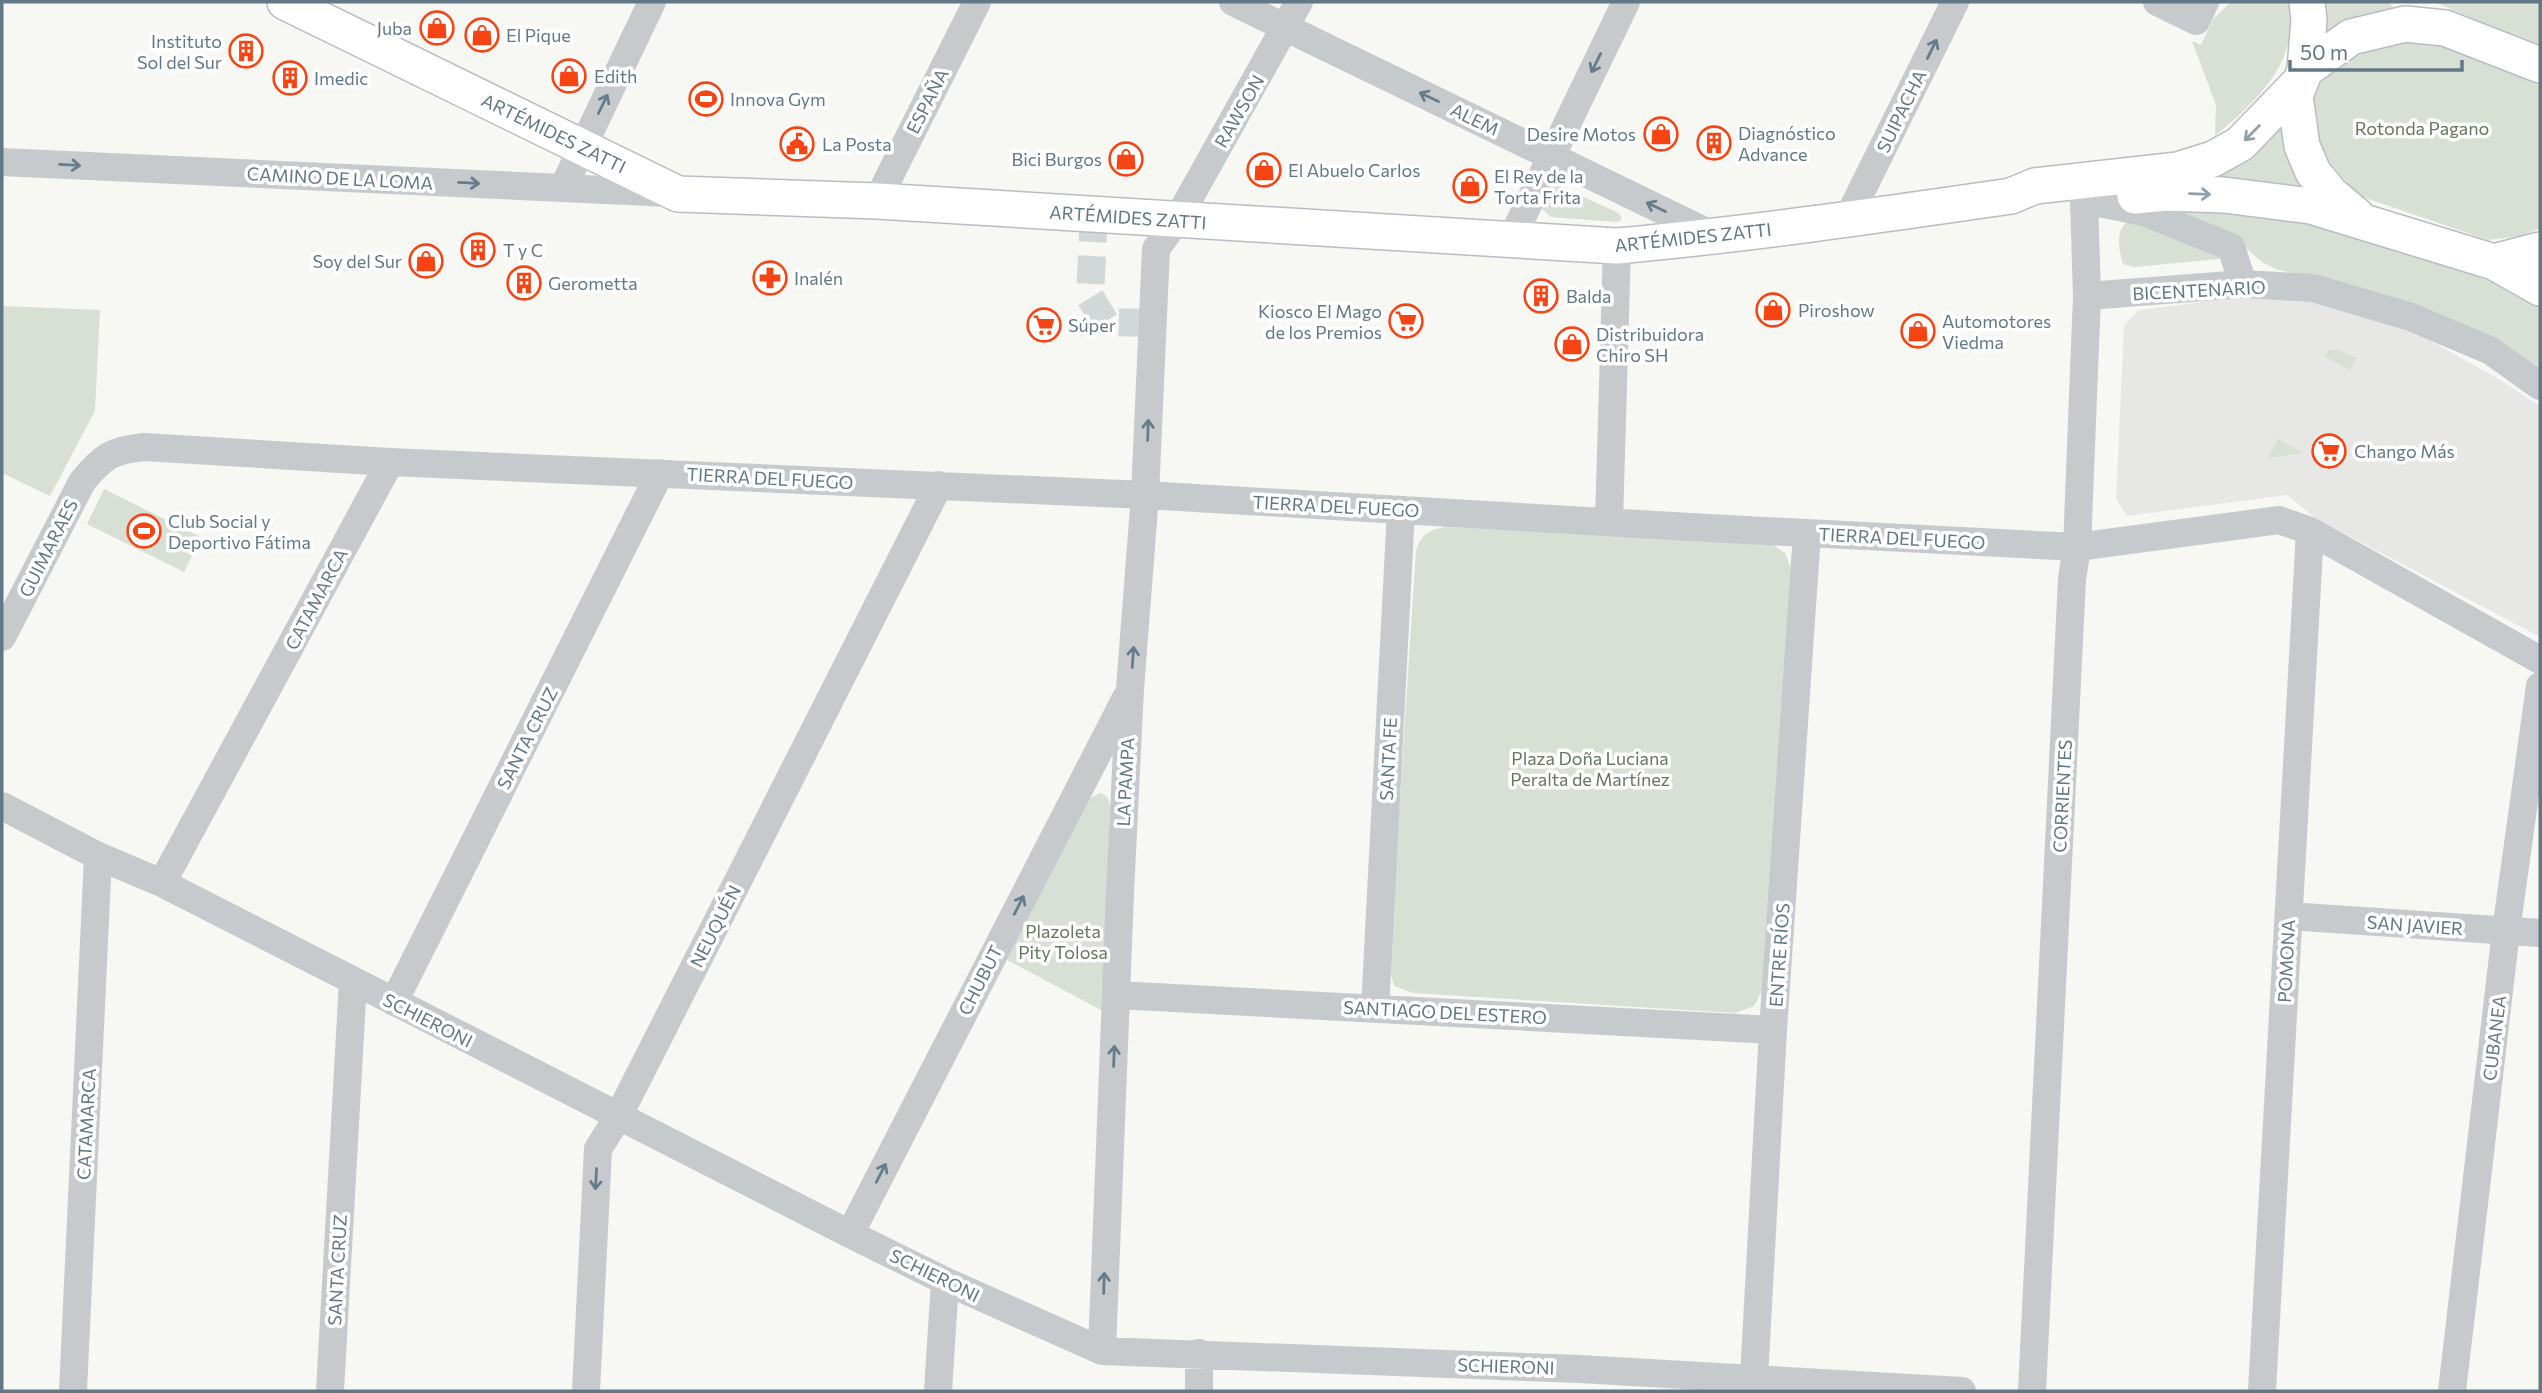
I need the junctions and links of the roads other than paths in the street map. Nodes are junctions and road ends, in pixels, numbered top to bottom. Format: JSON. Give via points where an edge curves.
{"nodes":[{"id":1,"x":652,"y":2,"type":"edge"},
{"id":2,"x":977,"y":2,"type":"edge"},
{"id":3,"x":1233,"y":2,"type":"edge"},
{"id":4,"x":1299,"y":2,"type":"edge"},
{"id":5,"x":1626,"y":2,"type":"edge"},
{"id":6,"x":1955,"y":2,"type":"edge"},
{"id":7,"x":2157,"y":2,"type":"edge"},
{"id":8,"x":2307,"y":2,"type":"edge"},
{"id":9,"x":2405,"y":2,"type":"edge"},
{"id":10,"x":307,"y":6,"type":"edge"},
{"id":11,"x":2198,"y":8,"type":"edge"},
{"id":12,"x":1286,"y":28,"type":"junction"},
{"id":13,"x":2445,"y":29,"type":"junction"},
{"id":14,"x":2540,"y":65,"type":"edge"},
{"id":15,"x":2302,"y":77,"type":"junction"},
{"id":16,"x":582,"y":147,"type":"junction"},
{"id":17,"x":1551,"y":156,"type":"junction"},
{"id":18,"x":2,"y":162,"type":"edge"},
{"id":19,"x":563,"y":188,"type":"junction"},
{"id":20,"x":678,"y":194,"type":"junction"},
{"id":21,"x":2011,"y":196,"type":"junction"},
{"id":22,"x":2084,"y":200,"type":"junction"},
{"id":23,"x":877,"y":201,"type":"junction"},
{"id":24,"x":2360,"y":219,"type":"junction"},
{"id":25,"x":1177,"y":220,"type":"junction"},
{"id":26,"x":1847,"y":220,"type":"junction"},
{"id":27,"x":1717,"y":237,"type":"junction"},
{"id":28,"x":1511,"y":240,"type":"junction"},
{"id":29,"x":1617,"y":246,"type":"junction"},
{"id":30,"x":2540,"y":250,"type":"edge"},
{"id":31,"x":2494,"y":262,"type":"junction"},
{"id":32,"x":2243,"y":284,"type":"junction"},
{"id":33,"x":2540,"y":288,"type":"edge"},
{"id":34,"x":2087,"y":296,"type":"junction"},
{"id":35,"x":2540,"y":386,"type":"edge"},
{"id":36,"x":98,"y":461,"type":"joint"},
{"id":37,"x":390,"y":462,"type":"junction"},
{"id":38,"x":660,"y":473,"type":"junction"},
{"id":39,"x":939,"y":485,"type":"junction"},
{"id":40,"x":1145,"y":495,"type":"junction"},
{"id":41,"x":1401,"y":510,"type":"junction"},
{"id":42,"x":1609,"y":522,"type":"junction"},
{"id":43,"x":2310,"y":531,"type":"junction"},
{"id":44,"x":1807,"y":533,"type":"junction"},
{"id":45,"x":2077,"y":547,"type":"junction"},
{"id":46,"x":2,"y":637,"type":"edge"},
{"id":47,"x":2540,"y":660,"type":"edge"},
{"id":48,"x":2540,"y":686,"type":"edge"},
{"id":49,"x":1130,"y":689,"type":"junction"},
{"id":50,"x":2,"y":806,"type":"edge"},
{"id":51,"x":98,"y":856,"type":"junction"},
{"id":52,"x":162,"y":883,"type":"junction"},
{"id":53,"x":2289,"y":916,"type":"junction"},
{"id":54,"x":2506,"y":931,"type":"junction"},
{"id":55,"x":2540,"y":933,"type":"edge"},
{"id":56,"x":352,"y":981,"type":"junction"},
{"id":57,"x":1117,"y":996,"type":"junction"},
{"id":58,"x":394,"y":1003,"type":"junction"},
{"id":59,"x":1375,"y":1009,"type":"junction"},
{"id":60,"x":1773,"y":1030,"type":"junction"},
{"id":61,"x":618,"y":1117,"type":"junction"},
{"id":62,"x":849,"y":1234,"type":"junction"},
{"id":63,"x":945,"y":1281,"type":"junction"},
{"id":64,"x":1102,"y":1351,"type":"junction"},
{"id":65,"x":1199,"y":1353,"type":"junction"},
{"id":66,"x":1754,"y":1378,"type":"junction"},
{"id":67,"x":1580,"y":1380,"type":"edge"},
{"id":68,"x":1798,"y":1386,"type":"edge"},
{"id":69,"x":73,"y":1391,"type":"edge"},
{"id":70,"x":330,"y":1391,"type":"edge"},
{"id":71,"x":586,"y":1391,"type":"edge"},
{"id":72,"x":938,"y":1391,"type":"edge"},
{"id":73,"x":1199,"y":1391,"type":"edge"},
{"id":74,"x":1962,"y":1391,"type":"edge"},
{"id":75,"x":2032,"y":1391,"type":"edge"},
{"id":76,"x":2263,"y":1391,"type":"edge"},
{"id":77,"x":2452,"y":1391,"type":"edge"}],
"edges":[{"from":16,"to":1,"type":"street","one_way":true},
{"from":2,"to":23,"type":"street","name":"ESPAÑA"},
{"from":3,"to":12,"type":"street","name":"ALEM"},
{"from":4,"to":12,"type":"street","name":"RAWSON"},
{"from":5,"to":17,"type":"street","one_way":true},
{"from":26,"to":6,"type":"street","name":"SUIPACHA","one_way":true},
{"from":7,"to":11,"type":"street"},
{"from":8,"to":15,"type":"main road"},
{"from":9,"to":13,"type":"main road"},
{"from":10,"to":16,"type":"main road","name":"ARTÉMIDES ZATTI"},
{"from":17,"to":12,"type":"street","name":"ALEM","one_way":true},
{"from":12,"to":25,"type":"street","name":"RAWSON"},
{"from":13,"to":14,"type":"main road"},
{"from":13,"to":15,"type":"main road","via":[[2406,24],[2351,37]]},
{"from":15,"to":21,"type":"main road","name":"ARTÉMIDES ZATTI","one_way":true,"via":[[2240,144],[2213,159],[2178,170],[2035,186]]},
{"from":15,"to":24,"type":"main road","via":[[2295,96],[2302,146],[2313,172]]},
{"from":16,"to":19,"type":"street"},
{"from":16,"to":20,"type":"main road","name":"ARTÉMIDES ZATTI"},
{"from":27,"to":17,"type":"street","name":"ALEM","one_way":true},
{"from":17,"to":28,"type":"street"},
{"from":18,"to":19,"type":"street","name":"CAMINO DE LA LOMA","one_way":true},
{"from":19,"to":20,"type":"street","name":"CAMINO DE LA LOMA"},
{"from":20,"to":23,"type":"main road","name":"ARTÉMIDES ZATTI"},
{"from":21,"to":22,"type":"main road","name":"ARTÉMIDES ZATTI","via":[[2033,203]]},
{"from":21,"to":26,"type":"main road","name":"ARTÉMIDES ZATTI"},
{"from":22,"to":24,"type":"main road","name":"ARTÉMIDES ZATTI","one_way":true,"via":[[2166,193],[2224,195],[2311,205]]},
{"from":22,"to":32,"type":"street","via":[[2144,212],[2231,247]]},
{"from":22,"to":34,"type":"street","name":"CORRIENTES"},
{"from":23,"to":25,"type":"main road","name":"ARTÉMIDES ZATTI"},
{"from":24,"to":31,"type":"main road"},
{"from":25,"to":28,"type":"main road","name":"ARTÉMIDES ZATTI"},
{"from":40,"to":25,"type":"street","name":"LA PAMPA","one_way":true,"via":[[1156,249]]},
{"from":26,"to":27,"type":"main road","name":"ARTÉMIDES ZATTI"},
{"from":27,"to":29,"type":"main road","name":"ARTÉMIDES ZATTI"},
{"from":28,"to":29,"type":"main road","name":"ARTÉMIDES ZATTI"},
{"from":29,"to":42,"type":"street"},
{"from":30,"to":31,"type":"main road"},
{"from":31,"to":33,"type":"main road"},
{"from":32,"to":34,"type":"street","name":"BICENTENARIO"},
{"from":32,"to":35,"type":"street","name":"BICENTENARIO","via":[[2312,288],[2411,317],[2491,351]]},
{"from":34,"to":45,"type":"street","name":"CORRIENTES"},
{"from":36,"to":37,"type":"street","name":"TIERRA DEL FUEGO","via":[[120,450],[144,447]]},
{"from":36,"to":46,"type":"street","name":"GUIMARAES","via":[[82,482]]},
{"from":37,"to":38,"type":"street","name":"TIERRA DEL FUEGO"},
{"from":37,"to":52,"type":"street","name":"CATAMARCA"},
{"from":38,"to":39,"type":"street","name":"TIERRA DEL FUEGO"},
{"from":38,"to":58,"type":"street","name":"SANTA CRUZ"},
{"from":39,"to":40,"type":"street","name":"TIERRA DEL FUEGO"},
{"from":39,"to":61,"type":"street","name":"NEUQUÉN"},
{"from":40,"to":41,"type":"street","name":"TIERRA DEL FUEGO"},
{"from":49,"to":40,"type":"street","name":"LA PAMPA","one_way":true},
{"from":41,"to":42,"type":"street","name":"TIERRA DEL FUEGO"},
{"from":41,"to":59,"type":"street","name":"SANTA FE"},
{"from":42,"to":44,"type":"street","name":"TIERRA DEL FUEGO"},
{"from":43,"to":45,"type":"street","name":"TIERRA DEL FUEGO","via":[[2278,520]]},
{"from":43,"to":47,"type":"street","name":"TIERRA DEL FUEGO"},
{"from":43,"to":53,"type":"street","name":"POMONA"},
{"from":44,"to":45,"type":"street","name":"TIERRA DEL FUEGO"},
{"from":44,"to":60,"type":"street","name":"ENTRE RÍOS"},
{"from":45,"to":75,"type":"street","name":"CORRIENTES"},
{"from":48,"to":54,"type":"street","name":"CUBANEA"},
{"from":49,"to":57,"type":"street","name":"LA PAMPA"},
{"from":62,"to":49,"type":"street","name":"CHUBUT","one_way":true},
{"from":50,"to":51,"type":"street","name":"SCHIERONI"},
{"from":51,"to":52,"type":"street","name":"SCHIERONI"},
{"from":51,"to":69,"type":"street","name":"CATAMARCA"},
{"from":52,"to":56,"type":"street","name":"SCHIERONI"},
{"from":53,"to":54,"type":"street","name":"SAN JAVIER"},
{"from":53,"to":76,"type":"street","name":"POMONA"},
{"from":54,"to":55,"type":"street","name":"SAN JAVIER"},
{"from":54,"to":77,"type":"street","name":"CUBANEA"},
{"from":56,"to":58,"type":"street","name":"SCHIERONI"},
{"from":56,"to":70,"type":"street","name":"SANTA CRUZ"},
{"from":57,"to":59,"type":"street","name":"SANTIAGO DEL ESTERO"},
{"from":64,"to":57,"type":"street","name":"LA PAMPA","one_way":true},
{"from":58,"to":61,"type":"street","name":"SCHIERONI"},
{"from":59,"to":60,"type":"street","name":"SANTIAGO DEL ESTERO"},
{"from":60,"to":66,"type":"street","name":"ENTRE RÍOS"},
{"from":61,"to":62,"type":"street","name":"SCHIERONI"},
{"from":61,"to":71,"type":"street","name":"NEUQUÉN","one_way":true,"via":[[598,1149]]},
{"from":62,"to":63,"type":"street","name":"SCHIERONI"},
{"from":63,"to":64,"type":"street","name":"SCHIERONI"},
{"from":63,"to":72,"type":"street"},
{"from":64,"to":65,"type":"street","name":"SCHIERONI"},
{"from":65,"to":67,"type":"street","name":"SCHIERONI"},
{"from":65,"to":73,"type":"street"},
{"from":66,"to":67,"type":"street","name":"SCHIERONI"},
{"from":66,"to":68,"type":"street","name":"SCHIERONI"},
{"from":68,"to":74,"type":"street","name":"SCHIERONI"}]}
